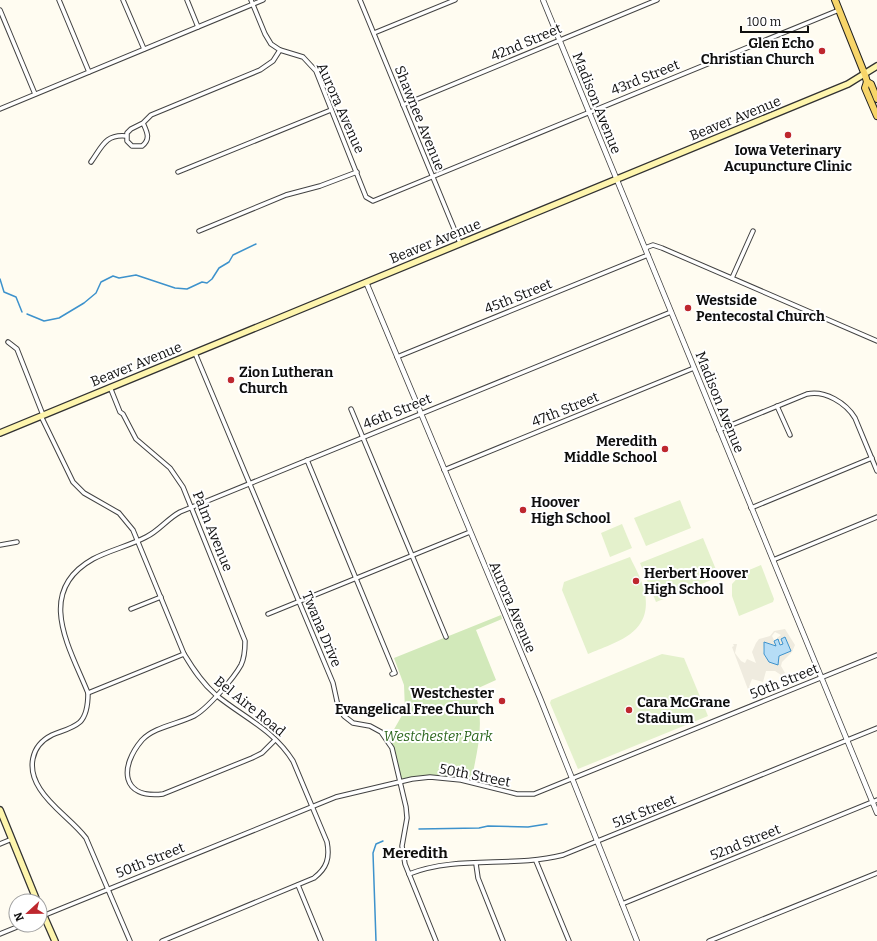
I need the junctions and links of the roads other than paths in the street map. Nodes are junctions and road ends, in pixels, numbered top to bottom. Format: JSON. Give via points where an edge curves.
{"nodes":[{"id":1,"x":59,"y":0,"type":"edge"},
{"id":2,"x":123,"y":0,"type":"edge"},
{"id":3,"x":187,"y":0,"type":"edge"},
{"id":4,"x":251,"y":0,"type":"edge"},
{"id":5,"x":263,"y":0,"type":"edge"},
{"id":6,"x":360,"y":0,"type":"edge"},
{"id":7,"x":455,"y":0,"type":"edge"},
{"id":8,"x":543,"y":0,"type":"edge"},
{"id":9,"x":657,"y":0,"type":"edge"},
{"id":10,"x":835,"y":0,"type":"edge"},
{"id":11,"x":253,"y":4,"type":"junction"},
{"id":12,"x":0,"y":10,"type":"edge"},
{"id":13,"x":839,"y":10,"type":"junction"},
{"id":14,"x":198,"y":27,"type":"junction"},
{"id":15,"x":374,"y":34,"type":"junction"},
{"id":16,"x":560,"y":40,"type":"junction"},
{"id":17,"x":144,"y":49,"type":"junction"},
{"id":18,"x":280,"y":50,"type":"junction"},
{"id":19,"x":877,"y":66,"type":"edge"},
{"id":20,"x":89,"y":72,"type":"junction"},
{"id":21,"x":865,"y":75,"type":"junction"},
{"id":22,"x":867,"y":82,"type":"junction"},
{"id":23,"x":35,"y":94,"type":"junction"},
{"id":24,"x":877,"y":99,"type":"edge"},
{"id":25,"x":403,"y":105,"type":"junction"},
{"id":26,"x":0,"y":109,"type":"edge"},
{"id":27,"x":331,"y":110,"type":"junction"},
{"id":28,"x":589,"y":112,"type":"junction"},
{"id":29,"x":877,"y":116,"type":"edge"},
{"id":30,"x":143,"y":123,"type":"junction"},
{"id":31,"x":126,"y":136,"type":"junction"},
{"id":32,"x":91,"y":162,"type":"dead end"},
{"id":33,"x":178,"y":172,"type":"dead end"},
{"id":34,"x":357,"y":172,"type":"junction"},
{"id":35,"x":432,"y":176,"type":"junction"},
{"id":36,"x":617,"y":179,"type":"junction"},
{"id":37,"x":370,"y":200,"type":"joint"},
{"id":38,"x":199,"y":231,"type":"dead end"},
{"id":39,"x":753,"y":231,"type":"dead end"},
{"id":40,"x":460,"y":243,"type":"junction"},
{"id":41,"x":645,"y":248,"type":"junction"},
{"id":42,"x":648,"y":255,"type":"junction"},
{"id":43,"x":732,"y":278,"type":"junction"},
{"id":44,"x":366,"y":282,"type":"junction"},
{"id":45,"x":671,"y":312,"type":"junction"},
{"id":46,"x":877,"y":341,"type":"edge"},
{"id":47,"x":8,"y":342,"type":"dead end"},
{"id":48,"x":195,"y":353,"type":"junction"},
{"id":49,"x":397,"y":357,"type":"junction"},
{"id":50,"x":694,"y":368,"type":"junction"},
{"id":51,"x":110,"y":387,"type":"junction"},
{"id":52,"x":777,"y":406,"type":"junction"},
{"id":53,"x":351,"y":409,"type":"dead end"},
{"id":54,"x":421,"y":413,"type":"junction"},
{"id":55,"x":42,"y":416,"type":"junction"},
{"id":56,"x":720,"y":430,"type":"junction"},
{"id":57,"x":0,"y":433,"type":"edge"},
{"id":58,"x":790,"y":435,"type":"dead end"},
{"id":59,"x":362,"y":437,"type":"junction"},
{"id":60,"x":872,"y":458,"type":"junction"},
{"id":61,"x":306,"y":460,"type":"junction"},
{"id":62,"x":444,"y":470,"type":"junction"},
{"id":63,"x":877,"y":471,"type":"edge"},
{"id":64,"x":251,"y":483,"type":"junction"},
{"id":65,"x":192,"y":508,"type":"junction"},
{"id":66,"x":751,"y":508,"type":"junction"},
{"id":67,"x":877,"y":517,"type":"edge"},
{"id":68,"x":470,"y":532,"type":"junction"},
{"id":69,"x":138,"y":541,"type":"junction"},
{"id":70,"x":17,"y":542,"type":"dead end"},
{"id":71,"x":0,"y":545,"type":"edge"},
{"id":72,"x":412,"y":556,"type":"junction"},
{"id":73,"x":773,"y":560,"type":"junction"},
{"id":74,"x":356,"y":579,"type":"junction"},
{"id":75,"x":161,"y":597,"type":"junction"},
{"id":76,"x":299,"y":602,"type":"junction"},
{"id":77,"x":131,"y":609,"type":"dead end"},
{"id":78,"x":268,"y":614,"type":"dead end"},
{"id":79,"x":446,"y":637,"type":"dead end"},
{"id":80,"x":184,"y":654,"type":"junction"},
{"id":81,"x":877,"y":655,"type":"edge"},
{"id":82,"x":392,"y":674,"type":"dead end"},
{"id":83,"x":822,"y":678,"type":"junction"},
{"id":84,"x":88,"y":693,"type":"junction"},
{"id":85,"x":216,"y":695,"type":"junction"},
{"id":86,"x":877,"y":728,"type":"edge"},
{"id":87,"x":275,"y":740,"type":"junction"},
{"id":88,"x":847,"y":740,"type":"junction"},
{"id":89,"x":571,"y":780,"type":"junction"},
{"id":90,"x":401,"y":782,"type":"junction"},
{"id":91,"x":875,"y":801,"type":"edge"},
{"id":92,"x":312,"y":806,"type":"junction"},
{"id":93,"x":0,"y":810,"type":"edge"},
{"id":94,"x":877,"y":813,"type":"edge"},
{"id":95,"x":12,"y":839,"type":"junction"},
{"id":96,"x":597,"y":842,"type":"junction"},
{"id":97,"x":0,"y":844,"type":"edge"},
{"id":98,"x":536,"y":861,"type":"junction"},
{"id":99,"x":476,"y":864,"type":"junction"},
{"id":100,"x":877,"y":873,"type":"edge"},
{"id":101,"x":409,"y":874,"type":"junction"},
{"id":102,"x":298,"y":885,"type":"junction"},
{"id":103,"x":108,"y":890,"type":"junction"},
{"id":104,"x":35,"y":893,"type":"edge"},
{"id":105,"x":622,"y":904,"type":"junction"},
{"id":106,"x":48,"y":914,"type":"edge"},
{"id":107,"x":48,"y":928,"type":"edge"},
{"id":108,"x":54,"y":941,"type":"edge"},
{"id":109,"x":130,"y":941,"type":"edge"},
{"id":110,"x":162,"y":941,"type":"edge"},
{"id":111,"x":321,"y":941,"type":"edge"},
{"id":112,"x":436,"y":941,"type":"edge"},
{"id":113,"x":503,"y":941,"type":"edge"},
{"id":114,"x":569,"y":941,"type":"edge"},
{"id":115,"x":637,"y":941,"type":"edge"},
{"id":116,"x":710,"y":941,"type":"edge"}],
"edges":[{"from":1,"to":20,"type":"street"},
{"from":2,"to":17,"type":"street"},
{"from":3,"to":14,"type":"street"},
{"from":4,"to":11,"type":"street"},
{"from":5,"to":11,"type":"street"},
{"from":6,"to":15,"type":"street","name":"Shawnee Avenue"},
{"from":7,"to":15,"type":"street"},
{"from":8,"to":16,"type":"street","name":"Madison Avenue"},
{"from":9,"to":16,"type":"street","name":"42nd Street"},
{"from":10,"to":13,"type":"main road"},
{"from":11,"to":14,"type":"street"},
{"from":11,"to":18,"type":"street","via":[[268,39]]},
{"from":12,"to":23,"type":"street"},
{"from":13,"to":21,"type":"main road"},
{"from":13,"to":28,"type":"street","name":"43rd Street"},
{"from":14,"to":17,"type":"street"},
{"from":15,"to":25,"type":"street","name":"Shawnee Avenue"},
{"from":16,"to":25,"type":"street","name":"42nd Street"},
{"from":16,"to":28,"type":"street","name":"Madison Avenue"},
{"from":17,"to":20,"type":"street"},
{"from":18,"to":27,"type":"street","name":"Aurora Avenue","via":[[300,55],[309,62],[316,71]]},
{"from":18,"to":30,"type":"street","via":[[273,61],[260,70],[152,114]]},
{"from":19,"to":21,"type":"main road","name":"Beaver Avenue"},
{"from":20,"to":23,"type":"street"},
{"from":21,"to":22,"type":"main road"},
{"from":21,"to":36,"type":"main road","name":"Beaver Avenue"},
{"from":22,"to":24,"type":"main road","via":[[871,84]]},
{"from":22,"to":29,"type":"main road","via":[[865,88]]},
{"from":23,"to":26,"type":"street"},
{"from":25,"to":35,"type":"street","name":"Shawnee Avenue"},
{"from":27,"to":33,"type":"street"},
{"from":27,"to":34,"type":"street","name":"Aurora Avenue"},
{"from":28,"to":35,"type":"street","name":"43rd Street"},
{"from":28,"to":36,"type":"street","name":"Madison Avenue"},
{"from":30,"to":31,"type":"street","via":[[131,129]]},
{"from":30,"to":31,"type":"street","via":[[148,137],[142,146],[132,146]]},
{"from":31,"to":32,"type":"street","via":[[110,137]]},
{"from":34,"to":37,"type":"street","name":"Aurora Avenue","via":[[366,197]]},
{"from":34,"to":38,"type":"street","via":[[320,186],[297,191]]},
{"from":35,"to":37,"type":"street","name":"43rd Street"},
{"from":35,"to":40,"type":"street","name":"Shawnee Avenue"},
{"from":36,"to":40,"type":"main road","name":"Beaver Avenue"},
{"from":36,"to":41,"type":"street","name":"Madison Avenue"},
{"from":39,"to":43,"type":"street"},
{"from":40,"to":44,"type":"main road","name":"Beaver Avenue"},
{"from":41,"to":42,"type":"street","name":"Madison Avenue"},
{"from":41,"to":43,"type":"street","via":[[657,246]]},
{"from":42,"to":45,"type":"street","name":"Madison Avenue"},
{"from":42,"to":49,"type":"street","name":"45th Street"},
{"from":43,"to":46,"type":"street"},
{"from":44,"to":48,"type":"main road","name":"Beaver Avenue"},
{"from":44,"to":49,"type":"street","name":"Aurora Avenue"},
{"from":45,"to":50,"type":"street","name":"Madison Avenue"},
{"from":45,"to":54,"type":"street","name":"46th Street"},
{"from":47,"to":55,"type":"street","name":"Bel Aire Road","via":[[16,349]]},
{"from":48,"to":51,"type":"main road","name":"Beaver Avenue"},
{"from":48,"to":64,"type":"street","name":"Twana Drive"},
{"from":49,"to":54,"type":"street","name":"Aurora Avenue"},
{"from":50,"to":56,"type":"street","name":"Madison Avenue"},
{"from":50,"to":62,"type":"street","name":"47th Street"},
{"from":51,"to":55,"type":"main road","name":"Beaver Avenue"},
{"from":51,"to":65,"type":"street","name":"Palm Avenue","via":[[120,412],[136,439],[174,472]]},
{"from":52,"to":56,"type":"street"},
{"from":52,"to":58,"type":"street"},
{"from":52,"to":60,"type":"street","via":[[814,392],[842,403],[855,418]]},
{"from":53,"to":59,"type":"street"},
{"from":54,"to":59,"type":"street","name":"46th Street"},
{"from":54,"to":62,"type":"street","name":"Aurora Avenue"},
{"from":55,"to":57,"type":"main road","name":"Beaver Avenue"},
{"from":55,"to":69,"type":"street","name":"Bel Aire Road","via":[[73,482],[84,493],[119,513]]},
{"from":56,"to":66,"type":"street","name":"Madison Avenue"},
{"from":59,"to":61,"type":"street","name":"46th Street"},
{"from":59,"to":72,"type":"street"},
{"from":60,"to":63,"type":"street"},
{"from":60,"to":66,"type":"street"},
{"from":61,"to":64,"type":"street","name":"46th Street"},
{"from":61,"to":74,"type":"street"},
{"from":62,"to":68,"type":"street","name":"Aurora Avenue"},
{"from":64,"to":65,"type":"street","name":"46th Street"},
{"from":64,"to":76,"type":"street","name":"Twana Drive"},
{"from":65,"to":69,"type":"street","name":"46th Street","via":[[171,517],[155,533]]},
{"from":65,"to":85,"type":"street","name":"Palm Avenue","via":[[245,641],[242,664]]},
{"from":66,"to":73,"type":"street","name":"Madison Avenue"},
{"from":67,"to":73,"type":"street"},
{"from":68,"to":72,"type":"street"},
{"from":68,"to":89,"type":"street","name":"Aurora Avenue"},
{"from":69,"to":75,"type":"street","name":"Bel Aire Road"},
{"from":69,"to":84,"type":"street","name":"46th Street","via":[[81,567],[62,595],[60,619],[64,636]]},
{"from":70,"to":71,"type":"street"},
{"from":72,"to":74,"type":"street"},
{"from":72,"to":79,"type":"street"},
{"from":73,"to":83,"type":"street","name":"Madison Avenue"},
{"from":74,"to":76,"type":"street"},
{"from":74,"to":82,"type":"street","via":[[395,673]]},
{"from":75,"to":77,"type":"street"},
{"from":75,"to":80,"type":"street","name":"Bel Aire Road"},
{"from":76,"to":78,"type":"street"},
{"from":76,"to":90,"type":"street","name":"Twana Drive","via":[[333,683],[340,711],[353,723],[376,729],[385,736],[392,748]]},
{"from":80,"to":84,"type":"street"},
{"from":80,"to":85,"type":"street","name":"Bel Aire Road"},
{"from":81,"to":83,"type":"street","name":"50th Street"},
{"from":83,"to":88,"type":"street","name":"Madison Avenue"},
{"from":83,"to":89,"type":"street","name":"50th Street"},
{"from":84,"to":103,"type":"street","via":[[85,713],[80,722],[41,742],[33,753],[31,765],[35,781],[45,797],[76,825],[86,838]]},
{"from":85,"to":87,"type":"street","name":"Bel Aire Road","via":[[259,724]]},
{"from":85,"to":87,"type":"street","name":"Palm Avenue","via":[[199,713],[143,739],[130,756],[127,765],[128,778],[138,792],[149,796],[163,794],[252,758]]},
{"from":86,"to":88,"type":"street","name":"51st Street"},
{"from":87,"to":92,"type":"street","name":"Bel Aire Road","via":[[293,761]]},
{"from":88,"to":91,"type":"street","name":"Madison Avenue"},
{"from":88,"to":96,"type":"street","name":"51st Street"},
{"from":89,"to":90,"type":"street","name":"50th Street","via":[[525,795],[444,778],[421,778]]},
{"from":89,"to":96,"type":"street","name":"Aurora Avenue"},
{"from":90,"to":92,"type":"street","name":"50th Street","via":[[336,797]]},
{"from":90,"to":101,"type":"street","name":"Twana Drive","via":[[407,818],[402,852]]},
{"from":91,"to":94,"type":"street","name":"Madison Avenue"},
{"from":91,"to":105,"type":"street","name":"52nd Street"},
{"from":92,"to":102,"type":"street","name":"Bel Aire Road","via":[[327,842],[328,857],[321,873]]},
{"from":92,"to":103,"type":"street","name":"50th Street"},
{"from":93,"to":95,"type":"main road"},
{"from":95,"to":97,"type":"street"},
{"from":95,"to":104,"type":"main road"},
{"from":96,"to":98,"type":"street","name":"51st Street","via":[[563,855]]},
{"from":96,"to":105,"type":"street","name":"Aurora Avenue"},
{"from":98,"to":99,"type":"street","name":"51st Street"},
{"from":98,"to":114,"type":"street"},
{"from":99,"to":101,"type":"street","name":"51st Street","via":[[446,864]]},
{"from":99,"to":113,"type":"street","via":[[478,878]]},
{"from":100,"to":116,"type":"street"},
{"from":101,"to":112,"type":"street","name":"Twana Drive"},
{"from":102,"to":110,"type":"street"},
{"from":102,"to":111,"type":"street"},
{"from":103,"to":106,"type":"street","name":"50th Street"},
{"from":103,"to":109,"type":"street"},
{"from":105,"to":115,"type":"street","name":"Aurora Avenue"},
{"from":107,"to":108,"type":"main road"}]}
